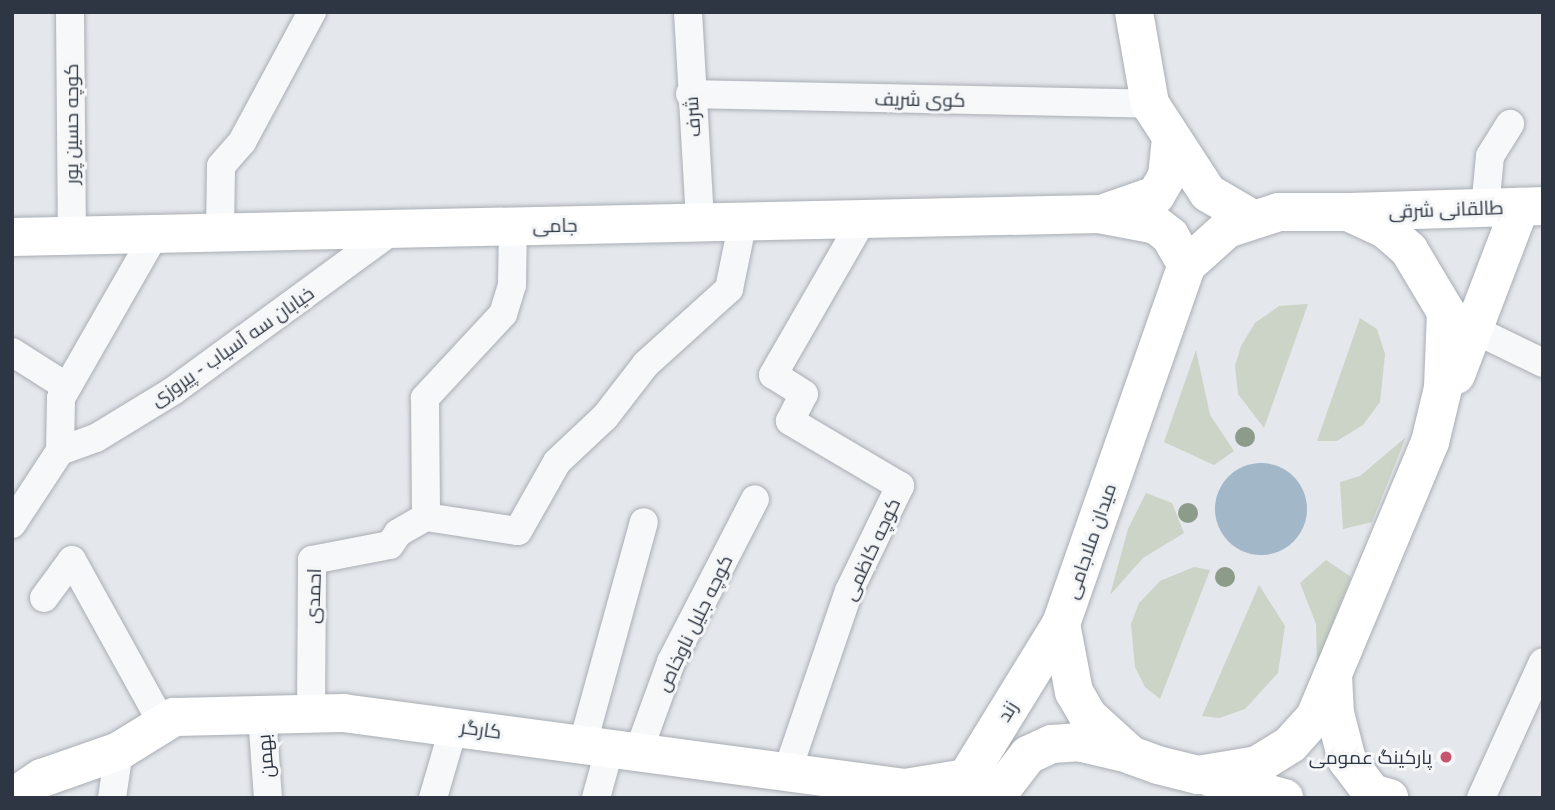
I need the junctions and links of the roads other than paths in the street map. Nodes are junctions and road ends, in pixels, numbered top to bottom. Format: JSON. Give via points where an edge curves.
{"nodes":[{"id":1,"x":70,"y":12,"type":"edge"},
{"id":2,"x":312,"y":12,"type":"edge"},
{"id":3,"x":688,"y":12,"type":"edge"},
{"id":4,"x":1134,"y":12,"type":"edge"},
{"id":5,"x":690,"y":94,"type":"junction"},
{"id":6,"x":1150,"y":104,"type":"junction"},
{"id":7,"x":1510,"y":124,"type":"dead end"},
{"id":8,"x":1171,"y":139,"type":"junction"},
{"id":9,"x":1516,"y":207,"type":"edge"},
{"id":10,"x":1348,"y":212,"type":"junction"},
{"id":11,"x":1098,"y":214,"type":"junction"},
{"id":12,"x":1251,"y":218,"type":"junction"},
{"id":13,"x":863,"y":219,"type":"junction"},
{"id":14,"x":743,"y":221,"type":"junction"},
{"id":15,"x":700,"y":222,"type":"junction"},
{"id":16,"x":513,"y":226,"type":"junction"},
{"id":17,"x":396,"y":228,"type":"junction"},
{"id":18,"x":220,"y":232,"type":"junction"},
{"id":19,"x":155,"y":234,"type":"junction"},
{"id":20,"x":72,"y":236,"type":"junction"},
{"id":21,"x":12,"y":237,"type":"edge"},
{"id":22,"x":1187,"y":265,"type":"junction"},
{"id":23,"x":1473,"y":329,"type":"junction"},
{"id":24,"x":12,"y":352,"type":"edge"},
{"id":25,"x":1543,"y":363,"type":"edge"},
{"id":26,"x":67,"y":387,"type":"junction"},
{"id":27,"x":1430,"y":442,"type":"junction"},
{"id":28,"x":60,"y":451,"type":"junction"},
{"id":29,"x":755,"y":499,"type":"dead end"},
{"id":30,"x":426,"y":517,"type":"junction"},
{"id":31,"x":644,"y":522,"type":"dead end"},
{"id":32,"x":12,"y":524,"type":"edge"},
{"id":33,"x":44,"y":598,"type":"dead end"},
{"id":34,"x":1061,"y":624,"type":"junction"},
{"id":35,"x":1543,"y":662,"type":"edge"},
{"id":36,"x":1333,"y":674,"type":"junction"},
{"id":37,"x":311,"y":714,"type":"junction"},
{"id":38,"x":262,"y":715,"type":"junction"},
{"id":39,"x":162,"y":723,"type":"junction"},
{"id":40,"x":454,"y":726,"type":"junction"},
{"id":41,"x":611,"y":747,"type":"junction"},
{"id":42,"x":119,"y":751,"type":"junction"},
{"id":43,"x":1131,"y":755,"type":"junction"},
{"id":44,"x":788,"y":769,"type":"junction"},
{"id":45,"x":1198,"y":775,"type":"junction"},
{"id":46,"x":972,"y":791,"type":"edge"},
{"id":47,"x":12,"y":798,"type":"edge"},
{"id":48,"x":113,"y":798,"type":"edge"},
{"id":49,"x":268,"y":798,"type":"edge"},
{"id":50,"x":433,"y":798,"type":"edge"},
{"id":51,"x":596,"y":798,"type":"edge"},
{"id":52,"x":1284,"y":798,"type":"edge"},
{"id":53,"x":1389,"y":798,"type":"edge"},
{"id":54,"x":1480,"y":798,"type":"edge"}],
"edges":[{"from":1,"to":20,"type":"street","name":"کوچه حسین پور"},
{"from":2,"to":18,"type":"street","via":[[242,142],[221,166]]},
{"from":3,"to":5,"type":"street","name":"شرف"},
{"from":4,"to":6,"type":"street"},
{"from":5,"to":6,"type":"street","name":"کوی شریف"},
{"from":5,"to":15,"type":"street","name":"شرف"},
{"from":6,"to":8,"type":"street"},
{"from":7,"to":9,"type":"street","via":[[1490,156]]},
{"from":8,"to":11,"type":"street","via":[[1167,176],[1156,195],[1137,206]]},
{"from":8,"to":12,"type":"street","via":[[1208,193]]},
{"from":9,"to":10,"type":"street","name":"طالقانی شرقی"},
{"from":9,"to":23,"type":"street","name":"میدان ملاجامی"},
{"from":10,"to":12,"type":"street","name":"میدان ملاجامی","via":[[1318,208]]},
{"from":10,"to":27,"type":"street","name":"میدان ملاجامی","via":[[1385,229],[1409,250],[1446,312],[1443,388]]},
{"from":11,"to":13,"type":"street","name":"جامی"},
{"from":11,"to":22,"type":"street","via":[[1156,225],[1175,242]]},
{"from":12,"to":22,"type":"street","name":"میدان ملاجامی","via":[[1206,244]]},
{"from":13,"to":14,"type":"street","name":"جامی"},
{"from":13,"to":44,"type":"street","name":"کوچه کاظمی","via":[[773,374],[804,394],[790,421],[900,486],[849,591]]},
{"from":14,"to":15,"type":"street","name":"جامی"},
{"from":14,"to":30,"type":"street","via":[[729,289],[646,364],[605,417],[557,462],[518,531]]},
{"from":15,"to":16,"type":"street","name":"جامی"},
{"from":16,"to":17,"type":"street","name":"جامی"},
{"from":16,"to":30,"type":"street","via":[[512,285],[503,314],[425,398]]},
{"from":17,"to":18,"type":"street","name":"جامی"},
{"from":17,"to":28,"type":"street","name":"خیابان سه آسیاب - پیروزی","via":[[173,391],[96,438]]},
{"from":18,"to":19,"type":"street","name":"جامی"},
{"from":19,"to":20,"type":"street","name":"جامی"},
{"from":19,"to":26,"type":"street"},
{"from":20,"to":21,"type":"street","name":"جامی"},
{"from":22,"to":34,"type":"street","name":"میدان ملاجامی"},
{"from":23,"to":25,"type":"street"},
{"from":23,"to":27,"type":"street","name":"میدان ملاجامی"},
{"from":24,"to":26,"type":"street"},
{"from":26,"to":28,"type":"street","via":[[61,398]]},
{"from":27,"to":36,"type":"street","name":"میدان ملاجامی"},
{"from":28,"to":32,"type":"street"},
{"from":29,"to":41,"type":"street","name":"کوچه جلیل ناوخاص","via":[[671,662]]},
{"from":30,"to":37,"type":"street","name":"احمدی","via":[[398,533],[390,545],[312,560]]},
{"from":31,"to":41,"type":"street"},
{"from":33,"to":39,"type":"street","via":[[72,560]]},
{"from":34,"to":43,"type":"street","name":"میدان ملاجامی","via":[[1074,692],[1105,736]]},
{"from":34,"to":46,"type":"street","name":"زند"},
{"from":35,"to":54,"type":"street"},
{"from":36,"to":45,"type":"street","name":"میدان ملاجامی","via":[[1315,717],[1292,744],[1258,765]]},
{"from":36,"to":53,"type":"street","via":[[1335,713],[1347,760],[1372,793]]},
{"from":37,"to":38,"type":"street","name":"کارگر"},
{"from":37,"to":40,"type":"street","name":"کارگر"},
{"from":38,"to":39,"type":"street","name":"کارگر","via":[[174,717]]},
{"from":38,"to":49,"type":"street","name":"بهمن"},
{"from":39,"to":42,"type":"street","name":"کارگر"},
{"from":40,"to":41,"type":"street","name":"کارگر"},
{"from":40,"to":50,"type":"street"},
{"from":41,"to":44,"type":"street","name":"کارگر"},
{"from":41,"to":51,"type":"street"},
{"from":42,"to":47,"type":"street","name":"کارگر","via":[[42,778]]},
{"from":42,"to":48,"type":"street"},
{"from":43,"to":45,"type":"street","name":"میدان ملاجامی"},
{"from":43,"to":46,"type":"street","via":[[1078,742],[1052,744]]},
{"from":44,"to":46,"type":"street","name":"کارگر","via":[[905,788]]},
{"from":45,"to":52,"type":"street"}]}
